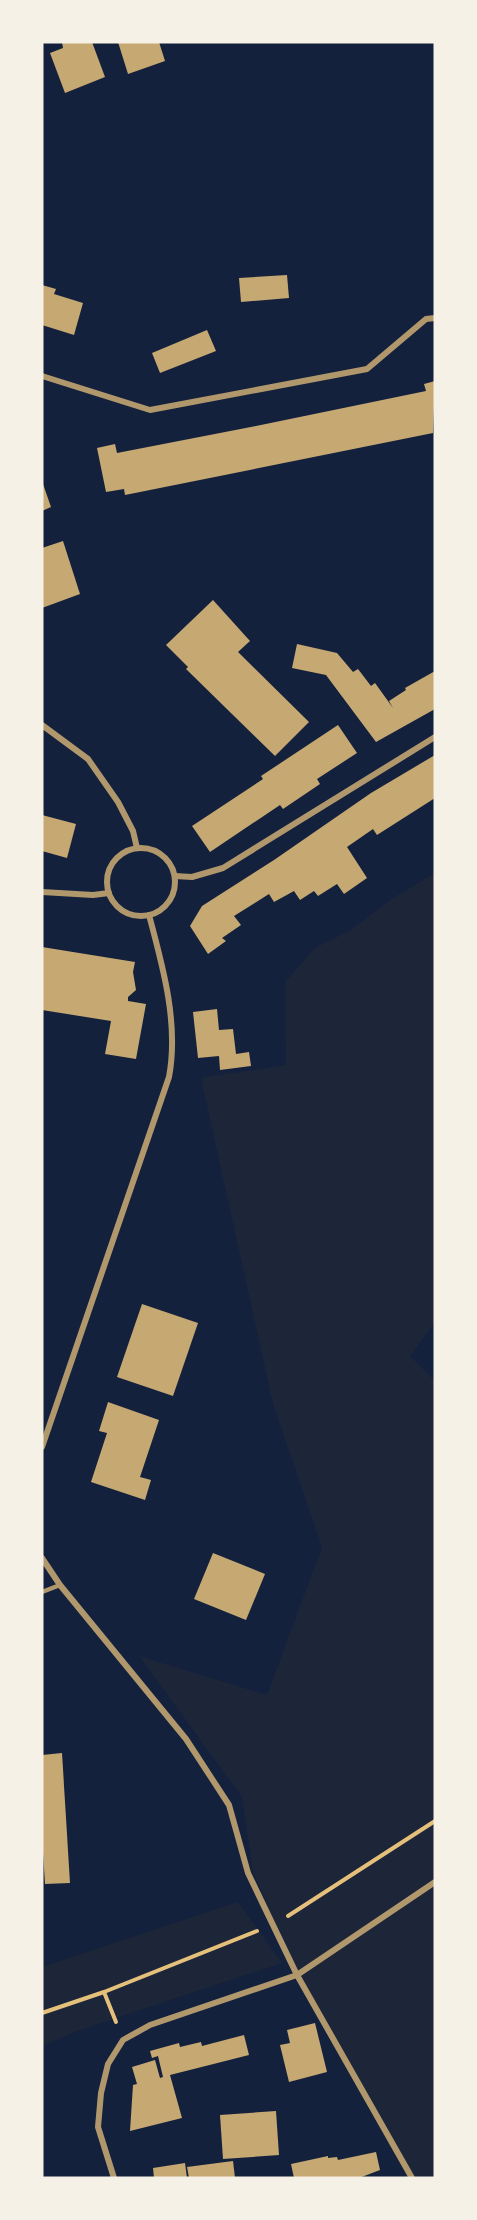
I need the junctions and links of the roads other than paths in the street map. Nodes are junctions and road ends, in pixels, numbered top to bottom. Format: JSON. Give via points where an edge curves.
{"nodes":[{"id":1,"x":435,"y":318,"type":"edge"},
{"id":2,"x":42,"y":376,"type":"edge"},
{"id":3,"x":42,"y":725,"type":"edge"},
{"id":4,"x":435,"y":737,"type":"edge"},
{"id":5,"x":137,"y":848,"type":"junction"},
{"id":6,"x":175,"y":876,"type":"junction"},
{"id":7,"x":42,"y":892,"type":"edge"},
{"id":8,"x":109,"y":893,"type":"junction"},
{"id":9,"x":149,"y":915,"type":"junction"},
{"id":10,"x":42,"y":1447,"type":"edge"},
{"id":11,"x":42,"y":1558,"type":"edge"},
{"id":12,"x":60,"y":1585,"type":"junction"},
{"id":13,"x":42,"y":1592,"type":"edge"},
{"id":14,"x":435,"y":1882,"type":"edge"},
{"id":15,"x":297,"y":1975,"type":"junction"},
{"id":16,"x":114,"y":2178,"type":"edge"},
{"id":17,"x":412,"y":2178,"type":"edge"}],
"edges":[{"from":1,"to":2,"type":"street","via":[[426,319],[367,369],[150,410]]},
{"from":3,"to":5,"type":"street","via":[[88,759],[118,802]]},
{"from":4,"to":6,"type":"street","via":[[223,868],[192,877]]},
{"from":5,"to":6,"type":"street","via":[[158,852]]},
{"from":5,"to":8,"type":"street","via":[[127,850],[112,864],[108,873]]},
{"from":6,"to":9,"type":"street","via":[[167,905]]},
{"from":7,"to":8,"type":"street"},
{"from":8,"to":9,"type":"street","via":[[120,909],[129,914]]},
{"from":9,"to":10,"type":"street","via":[[169,998],[169,1077]]},
{"from":11,"to":12,"type":"street"},
{"from":12,"to":13,"type":"lane"},
{"from":12,"to":15,"type":"street","via":[[186,1739],[229,1805],[249,1873]]},
{"from":14,"to":15,"type":"street"},
{"from":15,"to":16,"type":"street","via":[[150,2025],[123,2040],[108,2064],[101,2093],[99,2127]]},
{"from":15,"to":17,"type":"street"}]}
